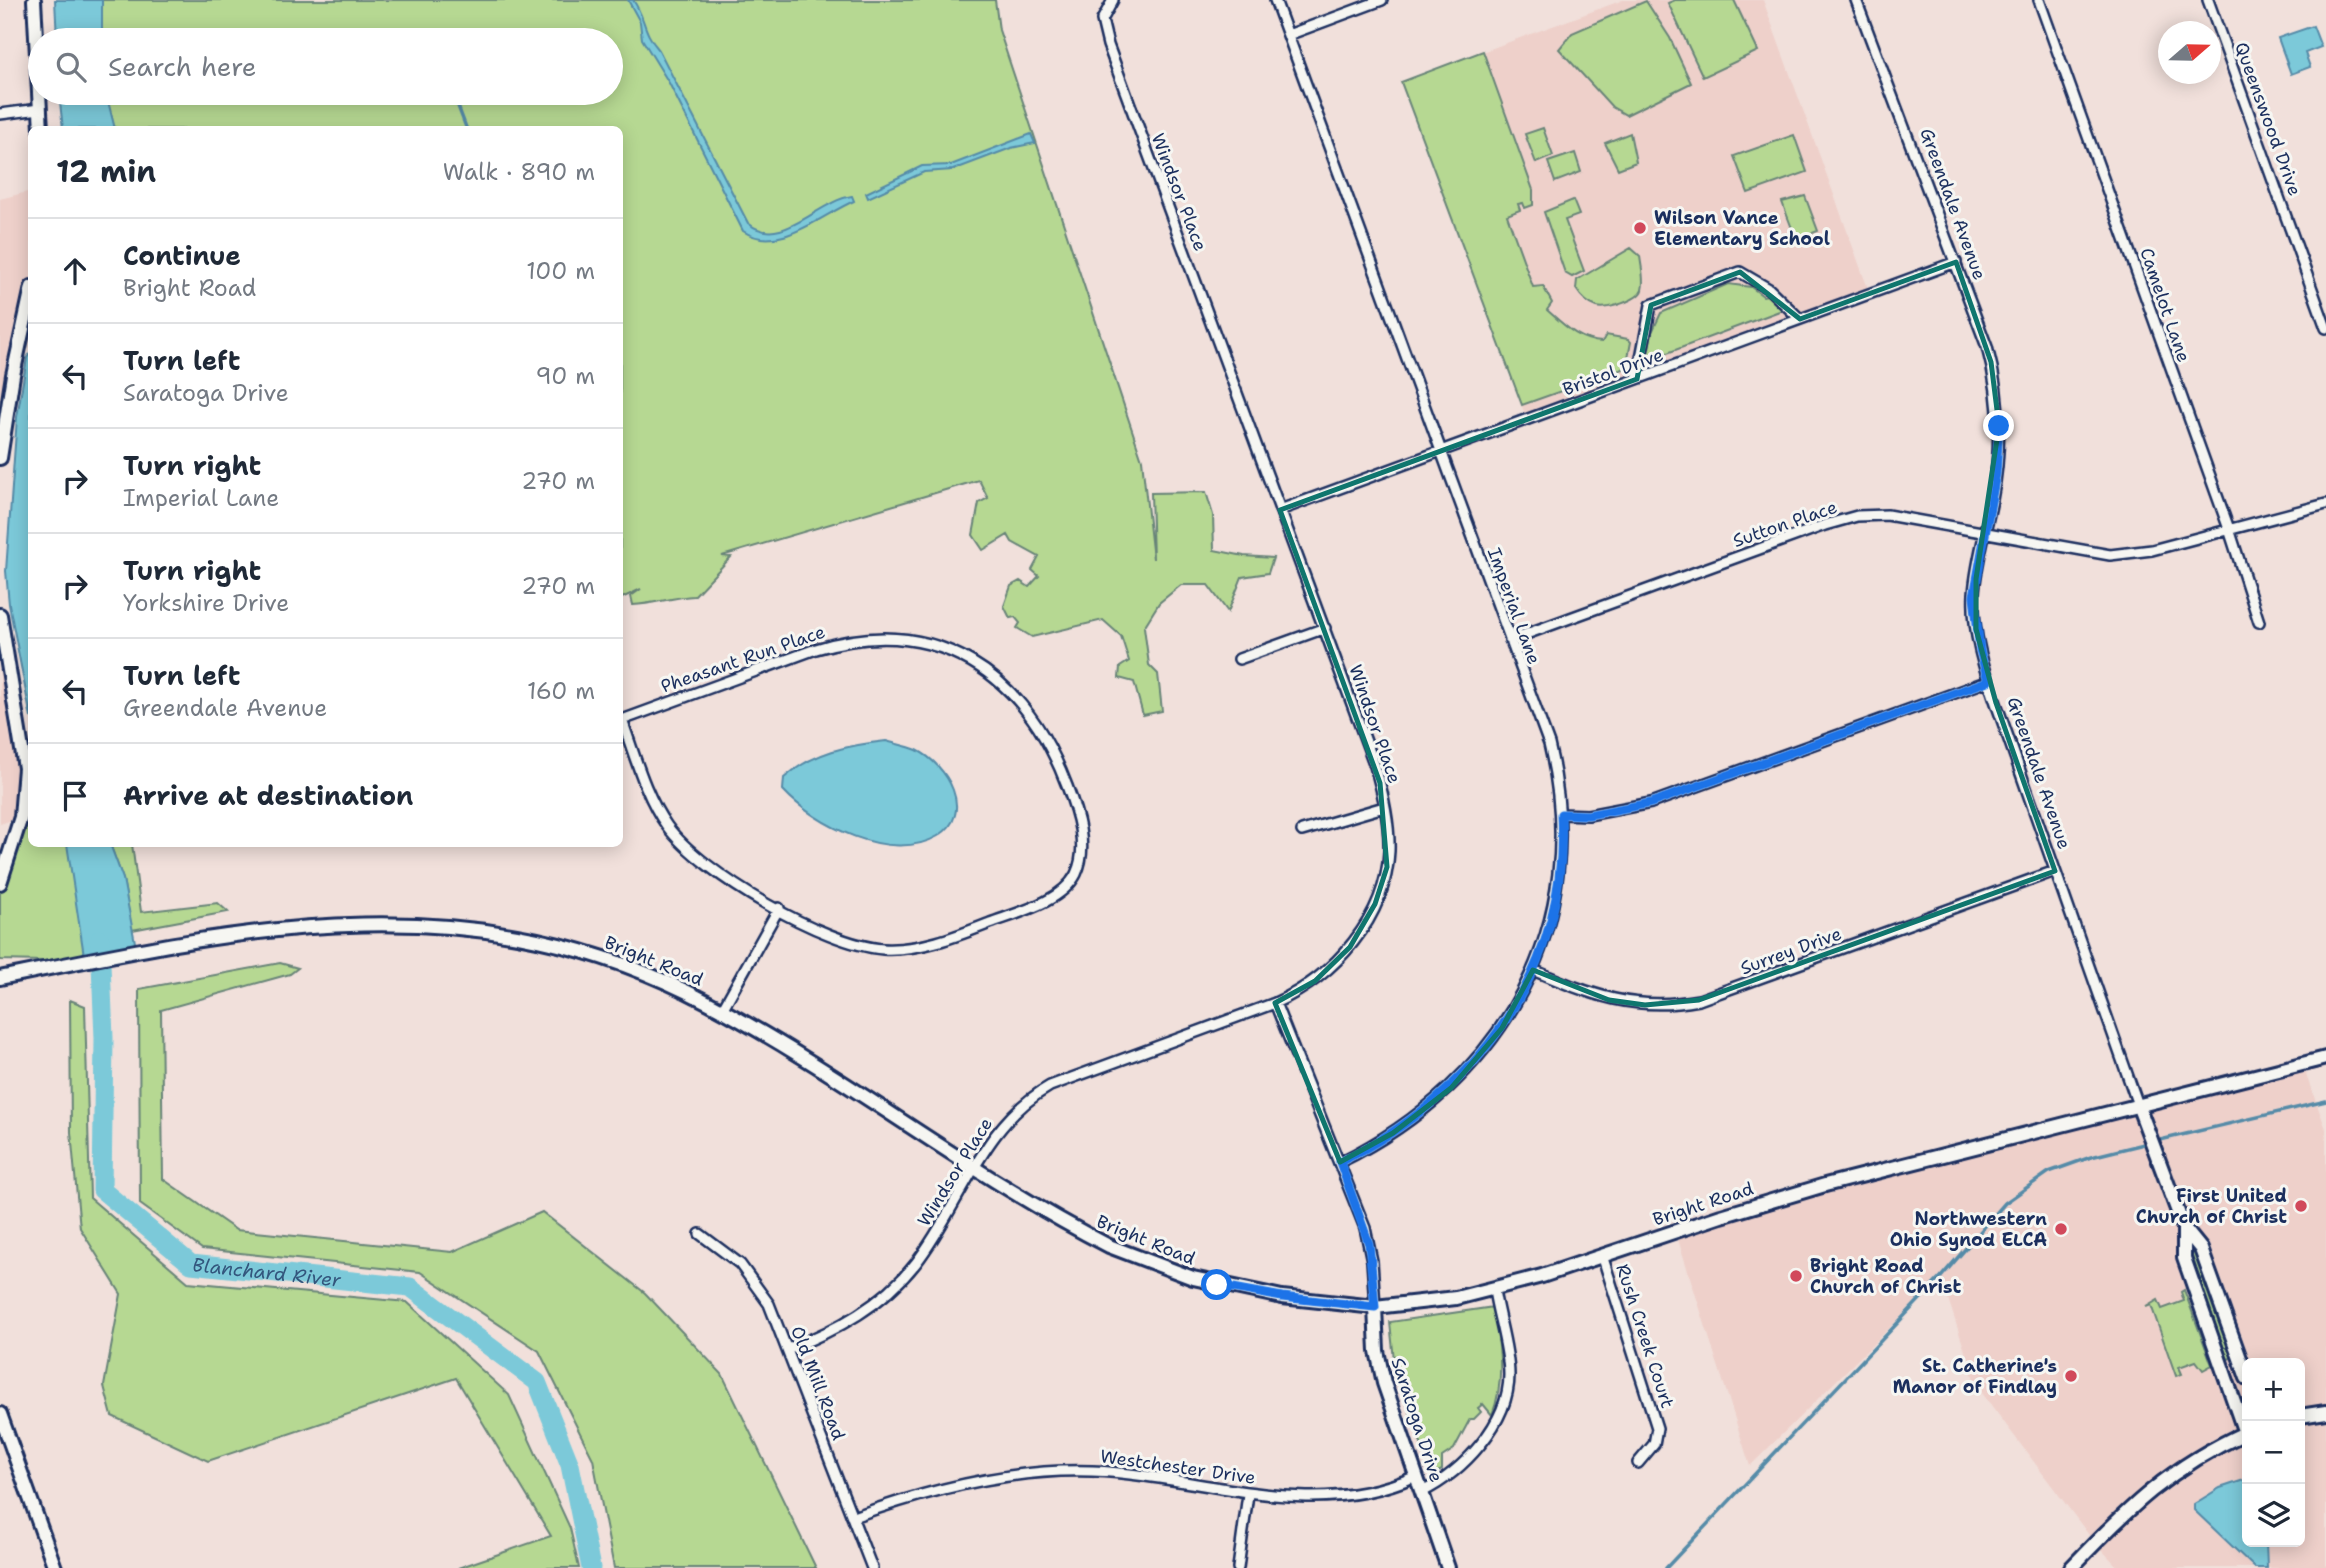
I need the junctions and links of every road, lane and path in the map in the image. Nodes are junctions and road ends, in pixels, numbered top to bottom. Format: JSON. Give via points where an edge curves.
{"nodes":[{"id":1,"x":34,"y":0,"type":"edge"},
{"id":2,"x":1112,"y":0,"type":"edge"},
{"id":3,"x":1275,"y":0,"type":"edge"},
{"id":4,"x":1382,"y":0,"type":"edge"},
{"id":5,"x":1857,"y":0,"type":"edge"},
{"id":6,"x":2039,"y":0,"type":"edge"},
{"id":7,"x":2208,"y":0,"type":"edge"},
{"id":8,"x":36,"y":28,"type":"edge"},
{"id":9,"x":1288,"y":35,"type":"junction"},
{"id":10,"x":40,"y":105,"type":"edge"},
{"id":11,"x":40,"y":110,"type":"junction"},
{"id":12,"x":0,"y":114,"type":"edge"},
{"id":13,"x":41,"y":126,"type":"edge"},
{"id":14,"x":1956,"y":262,"type":"junction"},
{"id":15,"x":28,"y":306,"type":"edge"},
{"id":16,"x":1800,"y":319,"type":"junction"},
{"id":17,"x":2326,"y":328,"type":"edge"},
{"id":18,"x":1637,"y":379,"type":"junction"},
{"id":19,"x":1441,"y":451,"type":"junction"},
{"id":20,"x":0,"y":458,"type":"edge"},
{"id":21,"x":2326,"y":505,"type":"edge"},
{"id":22,"x":1280,"y":510,"type":"junction"},
{"id":23,"x":2228,"y":529,"type":"junction"},
{"id":24,"x":1985,"y":533,"type":"junction"},
{"id":25,"x":0,"y":615,"type":"edge"},
{"id":26,"x":2259,"y":622,"type":"dead end"},
{"id":27,"x":1325,"y":628,"type":"junction"},
{"id":28,"x":1510,"y":640,"type":"junction"},
{"id":29,"x":1239,"y":659,"type":"dead end"},
{"id":30,"x":1988,"y":681,"type":"junction"},
{"id":31,"x":623,"y":719,"type":"edge"},
{"id":32,"x":623,"y":725,"type":"edge"},
{"id":33,"x":1384,"y":807,"type":"junction"},
{"id":34,"x":1561,"y":814,"type":"junction"},
{"id":35,"x":1302,"y":831,"type":"dead end"},
{"id":36,"x":2055,"y":871,"type":"junction"},
{"id":37,"x":0,"y":883,"type":"edge"},
{"id":38,"x":779,"y":908,"type":"junction"},
{"id":39,"x":1533,"y":970,"type":"junction"},
{"id":40,"x":0,"y":978,"type":"edge"},
{"id":41,"x":1275,"y":1003,"type":"junction"},
{"id":42,"x":722,"y":1010,"type":"junction"},
{"id":43,"x":2326,"y":1058,"type":"edge"},
{"id":44,"x":2138,"y":1105,"type":"junction"},
{"id":45,"x":1340,"y":1162,"type":"junction"},
{"id":46,"x":975,"y":1167,"type":"junction"},
{"id":47,"x":2184,"y":1228,"type":"junction"},
{"id":48,"x":701,"y":1234,"type":"dead end"},
{"id":49,"x":1602,"y":1255,"type":"junction"},
{"id":50,"x":1494,"y":1290,"type":"junction"},
{"id":51,"x":1375,"y":1307,"type":"junction"},
{"id":52,"x":788,"y":1349,"type":"junction"},
{"id":53,"x":2242,"y":1364,"type":"edge"},
{"id":54,"x":2326,"y":1412,"type":"edge"},
{"id":55,"x":0,"y":1414,"type":"edge"},
{"id":56,"x":2305,"y":1415,"type":"edge"},
{"id":57,"x":2242,"y":1422,"type":"edge"},
{"id":58,"x":2242,"y":1435,"type":"edge"},
{"id":59,"x":1638,"y":1463,"type":"dead end"},
{"id":60,"x":1416,"y":1476,"type":"junction"},
{"id":61,"x":1422,"y":1492,"type":"junction"},
{"id":62,"x":1248,"y":1494,"type":"junction"},
{"id":63,"x":853,"y":1517,"type":"junction"},
{"id":64,"x":55,"y":1568,"type":"edge"},
{"id":65,"x":872,"y":1568,"type":"edge"},
{"id":66,"x":1238,"y":1568,"type":"edge"},
{"id":67,"x":1448,"y":1568,"type":"edge"},
{"id":68,"x":2071,"y":1568,"type":"edge"}],
"edges":[{"from":1,"to":8,"type":"main road"},
{"from":2,"to":22,"type":"street","name":"Windsor Place","via":[[1104,11],[1102,29]]},
{"from":3,"to":9,"type":"street","name":"Imperial Lane"},
{"from":4,"to":9,"type":"street"},
{"from":5,"to":14,"type":"street","name":"Greendale Avenue"},
{"from":6,"to":23,"type":"street","name":"Camelot Lane"},
{"from":7,"to":17,"type":"street","name":"Queenswood Drive"},
{"from":9,"to":19,"type":"street","name":"Imperial Lane"},
{"from":10,"to":11,"type":"main road"},
{"from":11,"to":12,"type":"street"},
{"from":11,"to":13,"type":"main road"},
{"from":14,"to":16,"type":"street","name":"Bristol Drive"},
{"from":14,"to":24,"type":"street","name":"Greendale Avenue","via":[[1987,347],[1998,402],[1997,462]]},
{"from":15,"to":20,"type":"main road"},
{"from":16,"to":18,"type":"street","name":"Bristol Drive"},
{"from":16,"to":18,"type":"street","via":[[1769,289],[1740,272],[1651,305]]},
{"from":18,"to":19,"type":"street","name":"Bristol Drive"},
{"from":19,"to":22,"type":"street","name":"Bristol Drive"},
{"from":19,"to":28,"type":"street","name":"Imperial Lane"},
{"from":21,"to":23,"type":"street","name":"Sutton Place"},
{"from":22,"to":27,"type":"street","name":"Windsor Place"},
{"from":23,"to":24,"type":"street","name":"Sutton Place","via":[[2152,550],[2110,555]]},
{"from":23,"to":26,"type":"street","name":"Camelot Lane"},
{"from":24,"to":28,"type":"street","name":"Sutton Place","via":[[1887,516],[1849,518]]},
{"from":24,"to":30,"type":"street","name":"Greendale Avenue","via":[[1975,613]]},
{"from":25,"to":37,"type":"main road","via":[[21,728],[25,777],[21,817]]},
{"from":27,"to":29,"type":"street"},
{"from":27,"to":33,"type":"street","name":"Windsor Place","via":[[1375,766]]},
{"from":28,"to":34,"type":"street","name":"Imperial Lane","via":[[1549,744]]},
{"from":30,"to":34,"type":"street","via":[[1651,803],[1588,815]]},
{"from":30,"to":36,"type":"street","name":"Greendale Avenue"},
{"from":31,"to":38,"type":"street","name":"Pheasant Run Place","via":[[816,649],[879,638],[912,641],[958,655],[999,681],[1033,716],[1056,759],[1079,829],[1080,860],[1076,873],[1061,890],[986,925],[907,948],[851,943]]},
{"from":32,"to":38,"type":"street","name":"Pheasant Run Place","via":[[650,797],[676,838],[713,871]]},
{"from":33,"to":35,"type":"street"},
{"from":33,"to":41,"type":"street","name":"Windsor Place","via":[[1389,835],[1387,867],[1368,919],[1328,970]]},
{"from":34,"to":39,"type":"street","name":"Imperial Lane","via":[[1555,892]]},
{"from":36,"to":39,"type":"street","name":"Surrey Drive","via":[[1723,993],[1687,1002],[1645,1005],[1609,1000]]},
{"from":36,"to":44,"type":"street","name":"Greendale Avenue"},
{"from":38,"to":42,"type":"street"},
{"from":39,"to":45,"type":"street","name":"Imperial Lane","via":[[1502,1028],[1451,1088],[1393,1133]]},
{"from":40,"to":42,"type":"main road","name":"Bright Road","via":[[323,924],[389,922],[520,936],[606,959]]},
{"from":41,"to":45,"type":"street","name":"Saratoga Drive"},
{"from":41,"to":46,"type":"street","name":"Windsor Place","via":[[1050,1086],[1015,1110]]},
{"from":42,"to":46,"type":"main road","name":"Bright Road"},
{"from":43,"to":44,"type":"main road","name":"Bright Road"},
{"from":44,"to":47,"type":"main road","name":"Greendale Avenue"},
{"from":44,"to":49,"type":"main road","name":"Bright Road","via":[[1825,1185]]},
{"from":45,"to":51,"type":"street","name":"Saratoga Drive","via":[[1369,1244]]},
{"from":46,"to":51,"type":"main road","name":"Bright Road","via":[[1087,1235],[1162,1268],[1249,1292]]},
{"from":46,"to":52,"type":"street","name":"Windsor Place","via":[[916,1262],[895,1287],[841,1326]]},
{"from":47,"to":53,"type":"main road","name":"Greendale Avenue","via":[[2201,1250]]},
{"from":47,"to":57,"type":"main road","name":"Greendale Avenue","via":[[2184,1258]]},
{"from":48,"to":52,"type":"street","name":"Old Mill Road","via":[[728,1252],[756,1283]]},
{"from":49,"to":50,"type":"main road","name":"Bright Road"},
{"from":49,"to":59,"type":"street","name":"Rush Creek Court","via":[[1656,1420],[1654,1444]]},
{"from":50,"to":51,"type":"main road","name":"Bright Road"},
{"from":50,"to":61,"type":"street","via":[[1509,1376],[1503,1403],[1492,1428],[1454,1473]]},
{"from":51,"to":60,"type":"main road","name":"Saratoga Drive","via":[[1380,1367]]},
{"from":52,"to":63,"type":"street","name":"Old Mill Road"},
{"from":54,"to":56,"type":"main road"},
{"from":55,"to":64,"type":"main road"},
{"from":58,"to":68,"type":"main road","via":[[2164,1478]]},
{"from":60,"to":61,"type":"main road","name":"Saratoga Drive"},
{"from":60,"to":62,"type":"street","name":"Westchester Drive","via":[[1374,1490],[1325,1498]]},
{"from":61,"to":67,"type":"main road","name":"Saratoga Drive"},
{"from":62,"to":63,"type":"street","name":"Westchester Drive","via":[[1155,1478],[1074,1471],[968,1484]]},
{"from":62,"to":66,"type":"street"},
{"from":63,"to":65,"type":"street","name":"Old Mill Road"}]}
